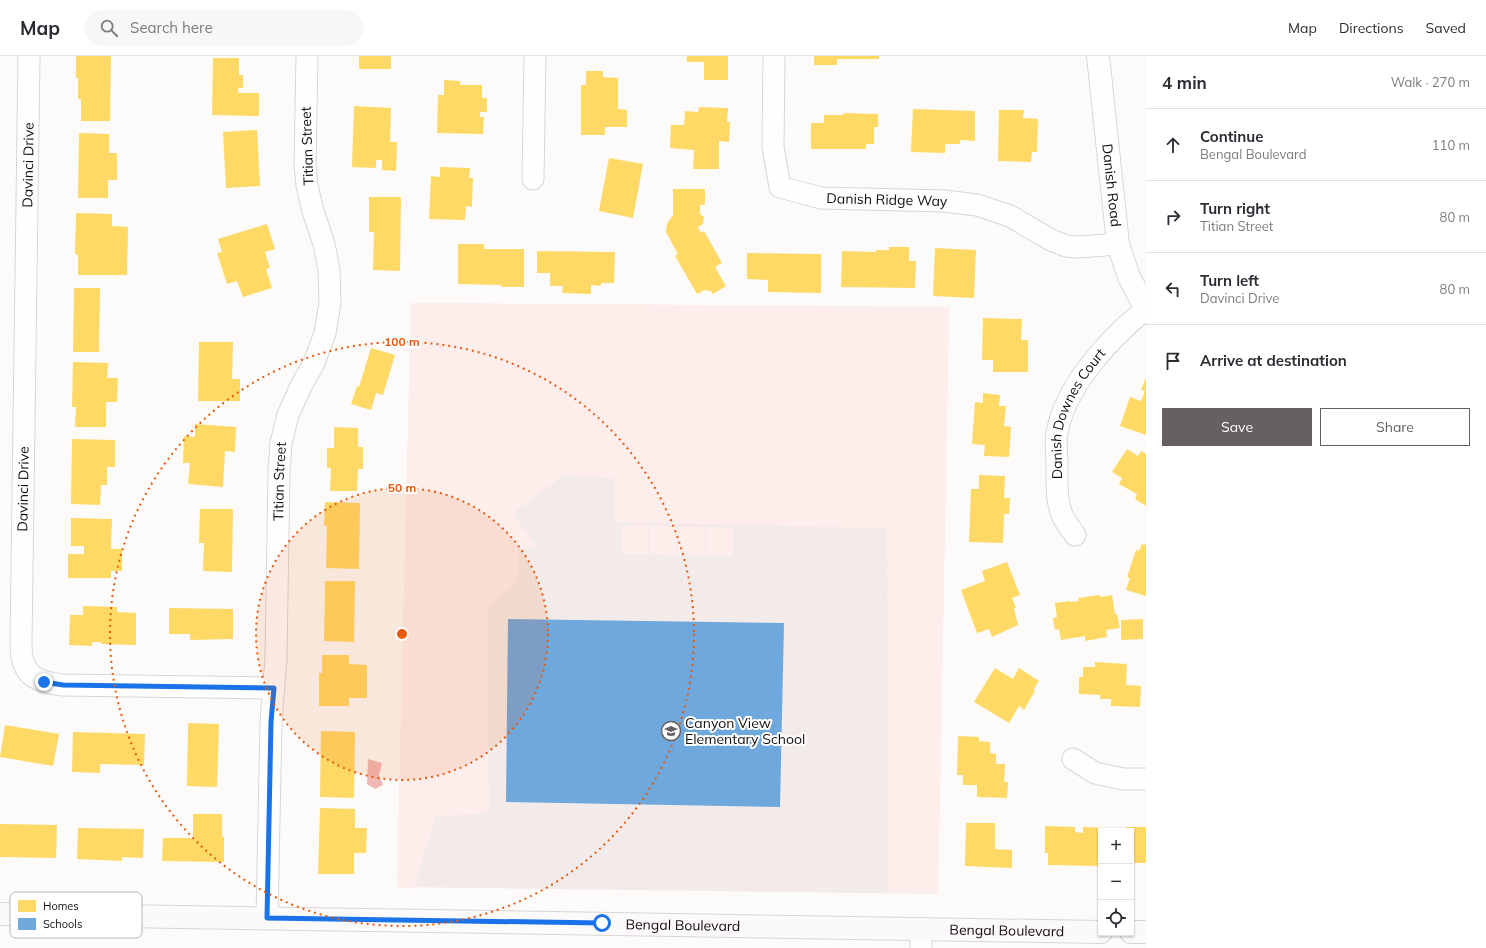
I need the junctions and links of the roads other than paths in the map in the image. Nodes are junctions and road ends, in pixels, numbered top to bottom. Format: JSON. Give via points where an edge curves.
{"nodes":[{"id":1,"x":29,"y":56,"type":"edge"},
{"id":2,"x":307,"y":56,"type":"edge"},
{"id":3,"x":535,"y":56,"type":"edge"},
{"id":4,"x":774,"y":56,"type":"edge"},
{"id":5,"x":1098,"y":56,"type":"edge"},
{"id":6,"x":1102,"y":56,"type":"edge"},
{"id":7,"x":533,"y":179,"type":"dead end"},
{"id":8,"x":1118,"y":244,"type":"junction"},
{"id":9,"x":1146,"y":309,"type":"edge"},
{"id":10,"x":1075,"y":535,"type":"dead end"},
{"id":11,"x":274,"y":688,"type":"junction"},
{"id":12,"x":1073,"y":759,"type":"dead end"},
{"id":13,"x":1146,"y":779,"type":"edge"},
{"id":14,"x":0,"y":914,"type":"edge"},
{"id":15,"x":10,"y":914,"type":"edge"},
{"id":16,"x":142,"y":916,"type":"edge"},
{"id":17,"x":267,"y":918,"type":"junction"},
{"id":18,"x":1098,"y":932,"type":"edge"},
{"id":19,"x":1134,"y":932,"type":"edge"},
{"id":20,"x":1146,"y":932,"type":"edge"},
{"id":21,"x":921,"y":939,"type":"edge"}],
"edges":[{"from":1,"to":11,"type":"street","name":"Davinci Drive","via":[[21,642],[23,661],[34,677],[44,682],[63,685]]},
{"from":2,"to":11,"type":"street","name":"Titian Street","via":[[305,165],[312,208],[328,263],[330,303],[325,333],[314,363],[288,415],[281,443]]},
{"from":3,"to":7,"type":"street"},
{"from":4,"to":8,"type":"street","name":"Danish Ridge Way","via":[[773,148],[780,187],[821,198],[944,201],[977,205],[1010,216],[1066,246]]},
{"from":5,"to":6,"type":"street"},
{"from":5,"to":8,"type":"street","name":"Danish Road"},
{"from":8,"to":9,"type":"street","name":"Danish Road","via":[[1129,277]]},
{"from":9,"to":10,"type":"street","name":"Danish Downes Court","via":[[1125,326],[1085,371],[1063,411],[1057,434],[1057,491],[1063,516]]},
{"from":11,"to":17,"type":"street","name":"Titian Street"},
{"from":12,"to":13,"type":"street","via":[[1095,773],[1123,779]]},
{"from":14,"to":15,"type":"main road","name":"Bengal Boulevard"},
{"from":16,"to":17,"type":"main road","name":"Bengal Boulevard"},
{"from":17,"to":21,"type":"main road","name":"Bengal Boulevard","via":[[866,927]]},
{"from":18,"to":21,"type":"main road","name":"Bengal Boulevard"},
{"from":19,"to":20,"type":"main road"}]}
